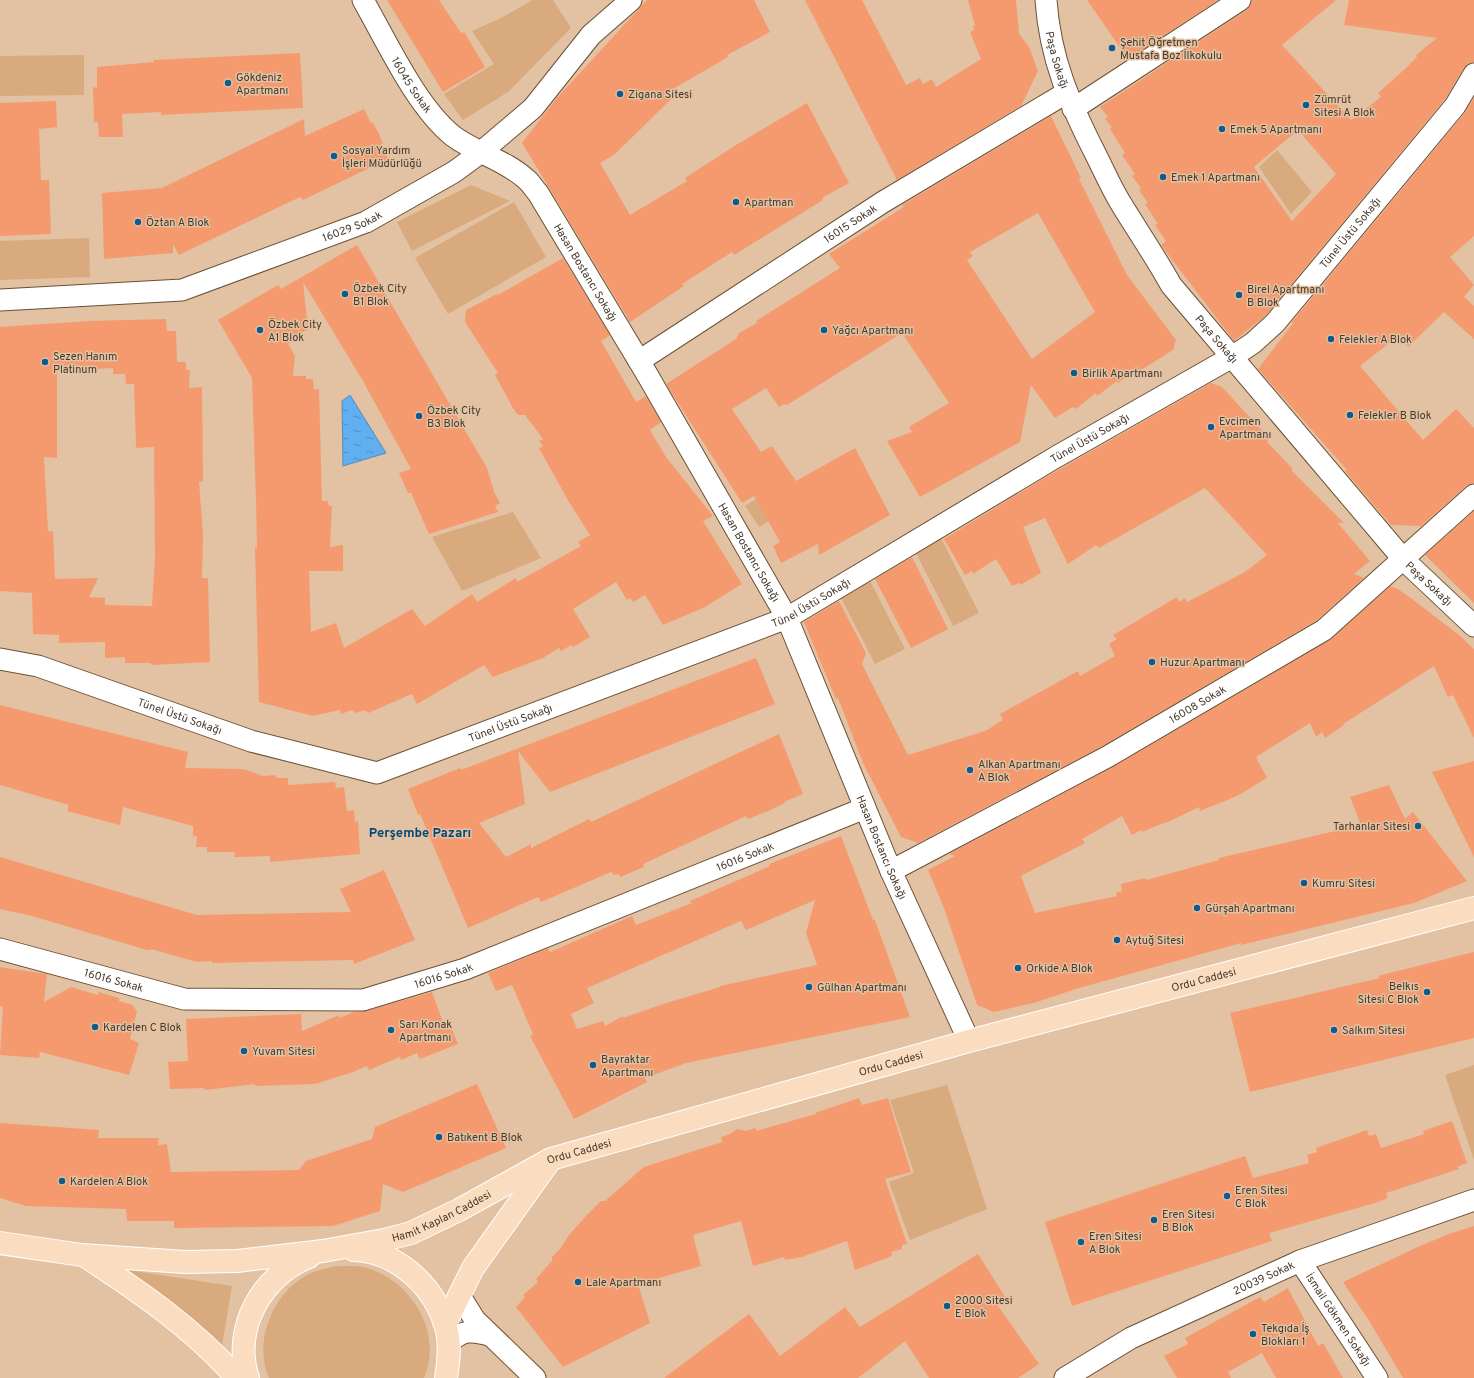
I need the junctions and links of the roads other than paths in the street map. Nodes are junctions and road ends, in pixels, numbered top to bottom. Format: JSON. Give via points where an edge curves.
{"nodes":[{"id":1,"x":363,"y":0,"type":"edge"},
{"id":2,"x":631,"y":0,"type":"edge"},
{"id":3,"x":1046,"y":0,"type":"edge"},
{"id":4,"x":1240,"y":0,"type":"edge"},
{"id":5,"x":1474,"y":74,"type":"edge"},
{"id":6,"x":1070,"y":101,"type":"junction"},
{"id":7,"x":480,"y":153,"type":"junction"},
{"id":8,"x":0,"y":300,"type":"edge"},
{"id":9,"x":1232,"y":358,"type":"junction"},
{"id":10,"x":639,"y":361,"type":"junction"},
{"id":11,"x":1474,"y":495,"type":"edge"},
{"id":12,"x":1404,"y":560,"type":"junction"},
{"id":13,"x":787,"y":618,"type":"junction"},
{"id":14,"x":1474,"y":626,"type":"edge"},
{"id":15,"x":0,"y":659,"type":"edge"},
{"id":16,"x":865,"y":808,"type":"junction"},
{"id":17,"x":892,"y":871,"type":"junction"},
{"id":18,"x":1474,"y":908,"type":"edge"},
{"id":19,"x":0,"y":949,"type":"edge"},
{"id":20,"x":969,"y":1041,"type":"junction"},
{"id":21,"x":551,"y":1159,"type":"junction"},
{"id":22,"x":1474,"y":1200,"type":"edge"},
{"id":23,"x":0,"y":1243,"type":"edge"},
{"id":24,"x":328,"y":1250,"type":"junction"},
{"id":25,"x":82,"y":1255,"type":"junction"},
{"id":26,"x":1300,"y":1261,"type":"junction"},
{"id":27,"x":460,"y":1296,"type":"junction"},
{"id":28,"x":447,"y":1333,"type":"junction"},
{"id":29,"x":489,"y":1335,"type":"junction"},
{"id":30,"x":237,"y":1378,"type":"edge"},
{"id":31,"x":248,"y":1378,"type":"edge"},
{"id":32,"x":446,"y":1378,"type":"edge"},
{"id":33,"x":535,"y":1378,"type":"edge"},
{"id":34,"x":1065,"y":1378,"type":"edge"},
{"id":35,"x":1377,"y":1378,"type":"edge"}],
"edges":[{"from":1,"to":7,"type":"street","name":"16045 Sokak","via":[[430,113],[453,135]]},
{"from":2,"to":7,"type":"street","name":"16029 Sokak","via":[[591,35],[533,108]]},
{"from":3,"to":6,"type":"street","name":"Paşa Sokağı","via":[[1049,36],[1057,68]]},
{"from":4,"to":6,"type":"street","name":"16015 Sokak"},
{"from":5,"to":9,"type":"street","name":"Tünel Üstü Sokağı","via":[[1455,106],[1275,323]]},
{"from":6,"to":9,"type":"street","name":"Paşa Sokağı","via":[[1119,201],[1147,242],[1171,285]]},
{"from":6,"to":10,"type":"street","name":"16015 Sokak","via":[[883,202]]},
{"from":7,"to":8,"type":"street","name":"16029 Sokak","via":[[454,172],[366,222],[182,290]]},
{"from":7,"to":10,"type":"street","name":"Hasan Bostancı Sokağı","via":[[514,170],[538,193]]},
{"from":9,"to":12,"type":"street","name":"Paşa Sokağı"},
{"from":9,"to":13,"type":"street","name":"Tünel Üstü Sokağı","via":[[1056,457]]},
{"from":10,"to":13,"type":"street","name":"Hasan Bostancı Sokağı"},
{"from":11,"to":12,"type":"street","name":"16008 Sokak"},
{"from":12,"to":14,"type":"street","name":"Paşa Sokağı"},
{"from":12,"to":17,"type":"street","name":"16008 Sokak","via":[[1324,630],[1107,757]]},
{"from":13,"to":15,"type":"street","name":"Tünel Üstü Sokağı","via":[[377,773],[251,741],[38,666]]},
{"from":13,"to":16,"type":"street","name":"Hasan Bostancı Sokağı"},
{"from":16,"to":17,"type":"street","name":"Hasan Bostancı Sokağı"},
{"from":16,"to":19,"type":"street","name":"16016 Sokak","via":[[465,968],[363,1000],[184,999]]},
{"from":17,"to":20,"type":"street","name":"Hasan Bostancı Sokağı"},
{"from":18,"to":20,"type":"main road","name":"Ordu Caddesi"},
{"from":20,"to":21,"type":"main road","name":"Ordu Caddesi"},
{"from":21,"to":24,"type":"main road","name":"Hamit Kaplan Caddesi","via":[[459,1210],[411,1233]]},
{"from":21,"to":27,"type":"main road","name":"Ordu Caddesi","via":[[473,1268]]},
{"from":22,"to":26,"type":"street","name":"20039 Sokak"},
{"from":23,"to":25,"type":"main road","name":"Hamit Kaplan Caddesi"},
{"from":24,"to":25,"type":"main road","name":"Hamit Kaplan Caddesi","via":[[237,1261],[178,1262]]},
{"from":24,"to":28,"type":"main road","via":[[362,1250],[390,1259],[414,1275],[434,1297]]},
{"from":24,"to":31,"type":"main road","name":"Hamit Kaplan Caddesi","via":[[294,1262],[270,1282],[253,1307],[244,1336],[244,1367]]},
{"from":25,"to":30,"type":"main road","name":"Hamit Kaplan Caddesi","via":[[181,1323]]},
{"from":26,"to":34,"type":"street","name":"20039 Sokak","via":[[1131,1338]]},
{"from":26,"to":35,"type":"street","name":"İsmail Gökmen Sokağı"},
{"from":27,"to":28,"type":"main road","name":"Ordu Caddesi"},
{"from":27,"to":29,"type":"street","via":[[475,1320]]},
{"from":28,"to":29,"type":"street","via":[[472,1332]]},
{"from":28,"to":32,"type":"main road","name":"Ordu Caddesi","via":[[449,1363]]},
{"from":29,"to":33,"type":"street"}]}
